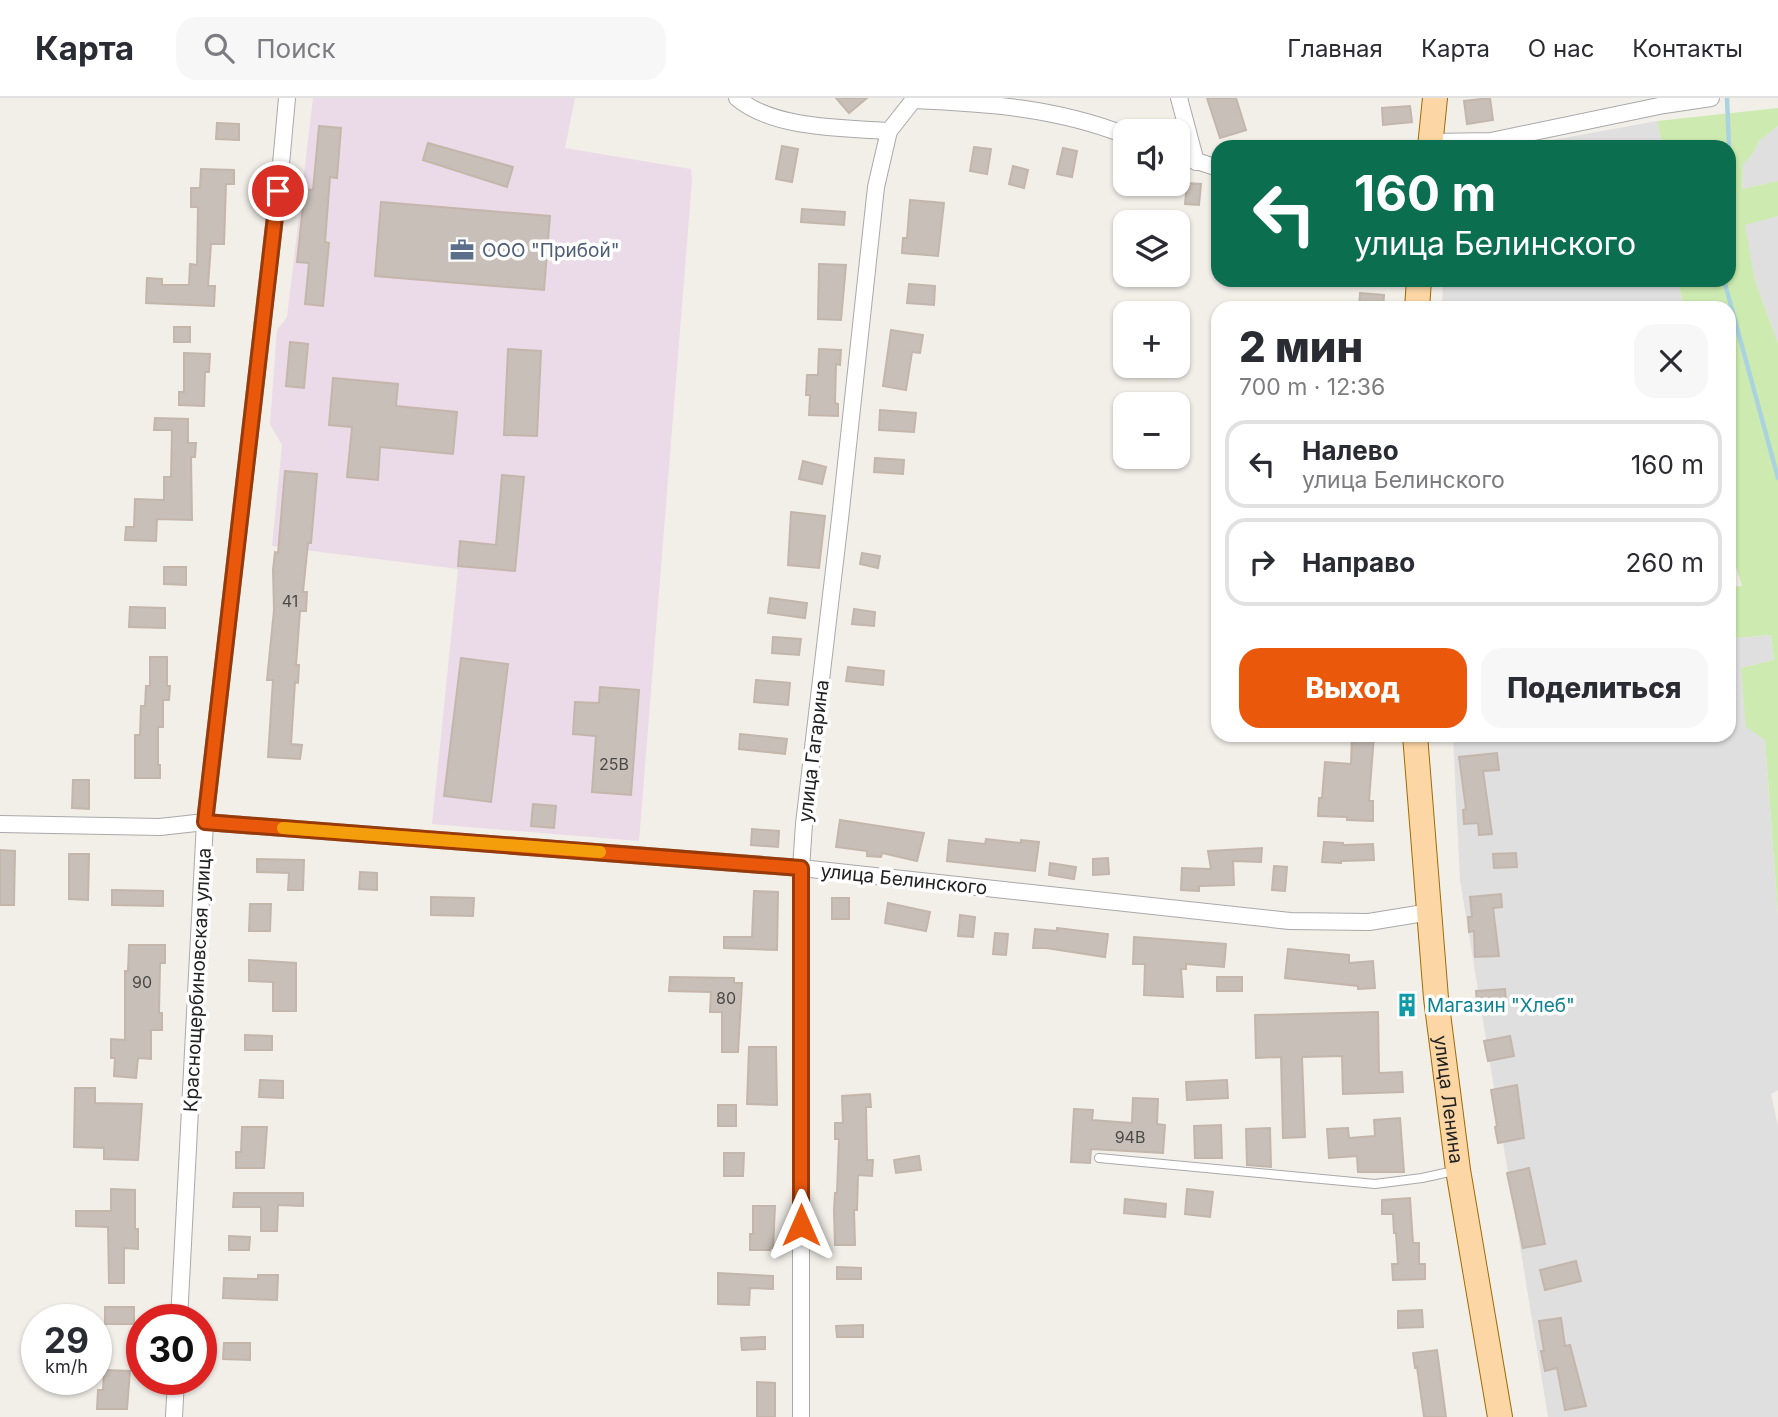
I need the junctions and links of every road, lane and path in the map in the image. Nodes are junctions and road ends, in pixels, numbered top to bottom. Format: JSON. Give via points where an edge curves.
{"nodes":[{"id":1,"x":287,"y":98,"type":"edge"},
{"id":2,"x":737,"y":98,"type":"edge"},
{"id":3,"x":1179,"y":98,"type":"edge"},
{"id":4,"x":1435,"y":98,"type":"edge"},
{"id":5,"x":1711,"y":98,"type":"edge"},
{"id":6,"x":914,"y":99,"type":"edge"},
{"id":7,"x":1113,"y":130,"type":"edge"},
{"id":8,"x":889,"y":131,"type":"junction"},
{"id":9,"x":1430,"y":140,"type":"edge"},
{"id":10,"x":1497,"y":140,"type":"edge"},
{"id":11,"x":1190,"y":160,"type":"edge"},
{"id":12,"x":1196,"y":162,"type":"junction"},
{"id":13,"x":1211,"y":166,"type":"edge"},
{"id":14,"x":1416,"y":742,"type":"edge"},
{"id":15,"x":205,"y":822,"type":"junction"},
{"id":16,"x":0,"y":824,"type":"edge"},
{"id":17,"x":801,"y":868,"type":"junction"},
{"id":18,"x":1430,"y":912,"type":"junction"},
{"id":19,"x":1099,"y":1158,"type":"dead end"},
{"id":20,"x":1458,"y":1170,"type":"junction"},
{"id":21,"x":180,"y":1304,"type":"edge"},
{"id":22,"x":175,"y":1395,"type":"edge"},
{"id":23,"x":174,"y":1417,"type":"edge"},
{"id":24,"x":801,"y":1417,"type":"edge"},
{"id":25,"x":1500,"y":1417,"type":"edge"}],
"edges":[{"from":1,"to":15,"type":"street","name":"Краснощербиновская улица"},
{"from":2,"to":8,"type":"street","via":[[759,112],[802,123]]},
{"from":3,"to":12,"type":"street"},
{"from":4,"to":9,"type":"main road"},
{"from":5,"to":10,"type":"street"},
{"from":6,"to":7,"type":"street","via":[[1032,109]]},
{"from":6,"to":8,"type":"street","name":"улица Гагарина"},
{"from":8,"to":17,"type":"street","name":"улица Гагарина","via":[[876,187]]},
{"from":11,"to":12,"type":"street"},
{"from":12,"to":13,"type":"street"},
{"from":14,"to":18,"type":"main road","name":"улица Ленина"},
{"from":15,"to":16,"type":"street","name":"улица Белинского","via":[[160,827]]},
{"from":15,"to":17,"type":"street","name":"улица Белинского"},
{"from":15,"to":21,"type":"street","name":"Краснощербиновская улица"},
{"from":17,"to":18,"type":"street","name":"улица Белинского","via":[[1290,921],[1369,922]]},
{"from":17,"to":24,"type":"street","name":"улица Гагарина"},
{"from":18,"to":20,"type":"main road","name":"улица Ленина"},
{"from":19,"to":20,"type":"lane","via":[[1375,1184]]},
{"from":20,"to":25,"type":"main road","name":"улица Ленина"},
{"from":22,"to":23,"type":"street"}]}
